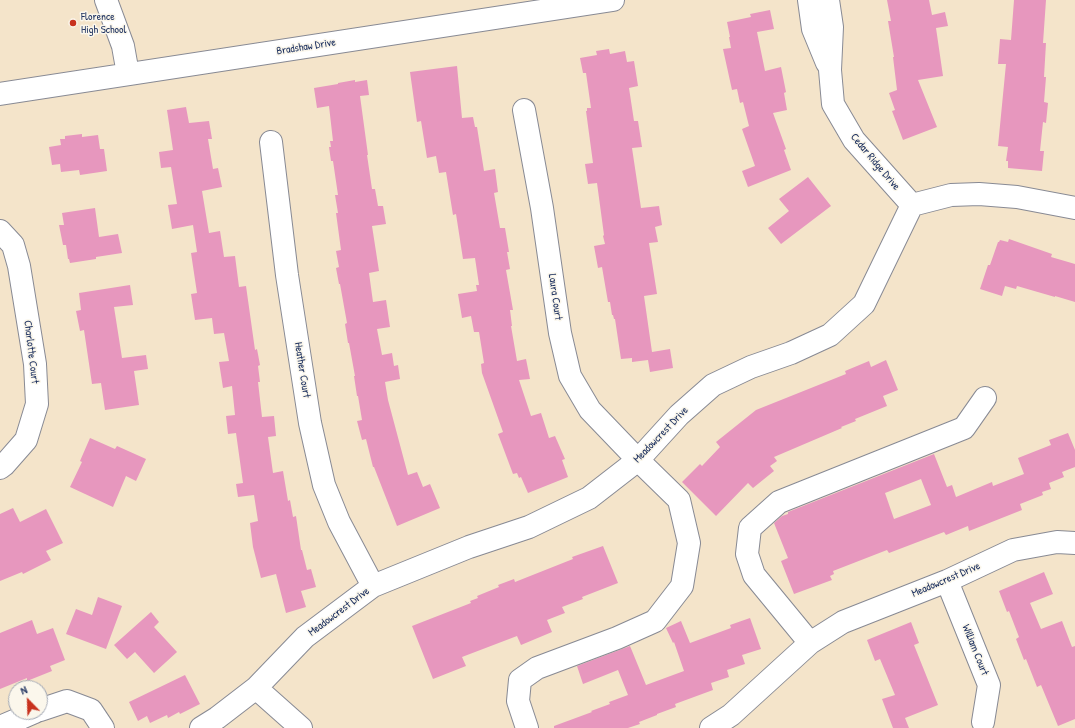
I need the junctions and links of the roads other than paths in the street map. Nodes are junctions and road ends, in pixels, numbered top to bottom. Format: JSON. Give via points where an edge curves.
{"nodes":[{"id":1,"x":106,"y":0,"type":"edge"},
{"id":2,"x":613,"y":0,"type":"edge"},
{"id":3,"x":808,"y":0,"type":"edge"},
{"id":4,"x":828,"y":0,"type":"edge"},
{"id":5,"x":532,"y":6,"type":"edge"},
{"id":6,"x":830,"y":70,"type":"junction"},
{"id":7,"x":128,"y":74,"type":"junction"},
{"id":8,"x":0,"y":94,"type":"edge"},
{"id":9,"x":524,"y":110,"type":"dead end"},
{"id":10,"x":271,"y":142,"type":"dead end"},
{"id":11,"x":912,"y":205,"type":"junction"},
{"id":12,"x":1075,"y":208,"type":"edge"},
{"id":13,"x":0,"y":231,"type":"edge"},
{"id":14,"x":985,"y":398,"type":"dead end"},
{"id":15,"x":638,"y":460,"type":"junction"},
{"id":16,"x":0,"y":468,"type":"edge"},
{"id":17,"x":1075,"y":542,"type":"edge"},
{"id":18,"x":947,"y":580,"type":"junction"},
{"id":19,"x":373,"y":586,"type":"junction"},
{"id":20,"x":810,"y":643,"type":"junction"},
{"id":21,"x":256,"y":688,"type":"junction"},
{"id":22,"x":48,"y":707,"type":"edge"},
{"id":23,"x":16,"y":720,"type":"edge"},
{"id":24,"x":983,"y":722,"type":"dead end"},
{"id":25,"x":0,"y":727,"type":"edge"},
{"id":26,"x":103,"y":728,"type":"edge"},
{"id":27,"x":201,"y":728,"type":"edge"},
{"id":28,"x":301,"y":728,"type":"edge"},
{"id":29,"x":527,"y":728,"type":"edge"},
{"id":30,"x":711,"y":728,"type":"edge"}],
"edges":[{"from":1,"to":7,"type":"street","via":[[123,46]]},
{"from":2,"to":5,"type":"street","name":"Bradshaw Drive"},
{"from":3,"to":6,"type":"street","name":"Cedar Ridge Drive","via":[[813,29]]},
{"from":4,"to":6,"type":"street","name":"Cedar Ridge Drive","via":[[832,28]]},
{"from":5,"to":7,"type":"street","name":"Bradshaw Drive"},
{"from":6,"to":11,"type":"street","name":"Cedar Ridge Drive","via":[[833,104],[854,140]]},
{"from":7,"to":8,"type":"street","name":"Bradshaw Drive"},
{"from":9,"to":15,"type":"street","name":"Laura Court","via":[[542,208],[560,333],[570,376],[590,410]]},
{"from":10,"to":19,"type":"street","name":"Heather Court","via":[[287,275],[310,423],[324,485],[339,522]]},
{"from":11,"to":12,"type":"street","via":[[951,195],[978,194],[1017,197]]},
{"from":11,"to":15,"type":"street","name":"Meadowcrest Drive","via":[[864,304],[830,335],[713,385],[679,415]]},
{"from":13,"to":16,"type":"street","name":"Charlotte Court","via":[[14,245],[19,266],[34,364],[37,404],[26,440]]},
{"from":14,"to":20,"type":"street","via":[[964,428],[779,502],[750,528],[747,554],[754,575]]},
{"from":15,"to":19,"type":"street","name":"Meadowcrest Drive","via":[[589,498],[529,526]]},
{"from":15,"to":29,"type":"street","name":"Laura Court","via":[[679,500],[689,543],[682,586],[656,621],[537,668],[520,680],[518,700]]},
{"from":17,"to":18,"type":"street","name":"Meadowcrest Drive","via":[[1056,542],[1013,550]]},
{"from":18,"to":20,"type":"street","name":"Meadowcrest Drive","via":[[843,622]]},
{"from":18,"to":24,"type":"street","name":"William Court","via":[[989,685]]},
{"from":19,"to":21,"type":"street","name":"Meadowcrest Drive","via":[[305,637]]},
{"from":20,"to":30,"type":"street","name":"Meadowcrest Drive","via":[[731,715]]},
{"from":21,"to":27,"type":"street","name":"Meadowcrest Drive"},
{"from":21,"to":28,"type":"street"},
{"from":22,"to":26,"type":"street","via":[[67,701],[91,710]]},
{"from":23,"to":25,"type":"street"}]}
